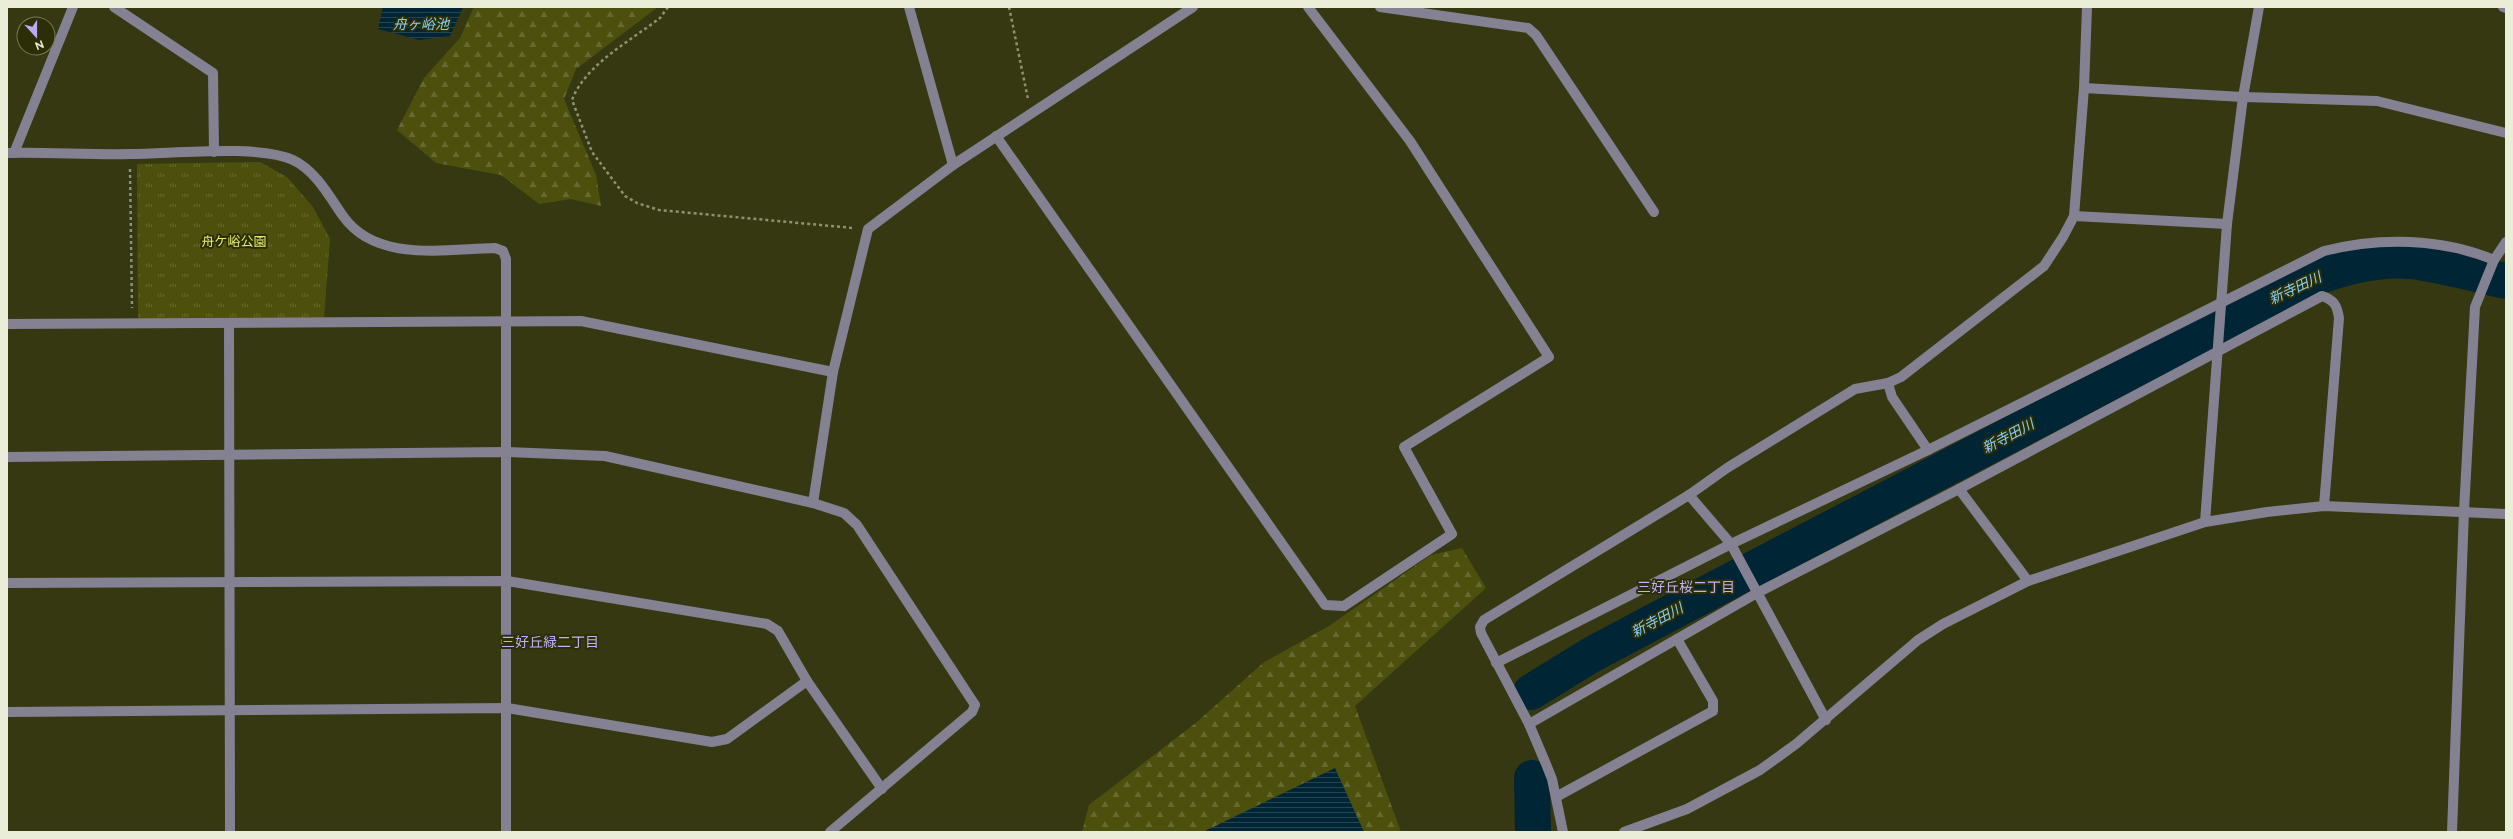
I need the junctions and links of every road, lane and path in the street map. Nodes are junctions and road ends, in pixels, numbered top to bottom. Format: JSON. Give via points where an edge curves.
{"nodes":[{"id":1,"x":73,"y":7,"type":"edge"},
{"id":2,"x":114,"y":7,"type":"edge"},
{"id":3,"x":668,"y":7,"type":"edge"},
{"id":4,"x":910,"y":7,"type":"edge"},
{"id":5,"x":1009,"y":7,"type":"edge"},
{"id":6,"x":1193,"y":7,"type":"edge"},
{"id":7,"x":1308,"y":7,"type":"edge"},
{"id":8,"x":1380,"y":7,"type":"edge"},
{"id":9,"x":2087,"y":7,"type":"edge"},
{"id":10,"x":2260,"y":7,"type":"edge"},
{"id":11,"x":2084,"y":88,"type":"junction"},
{"id":12,"x":2243,"y":97,"type":"junction"},
{"id":13,"x":1030,"y":113,"type":"junction"},
{"id":14,"x":2506,"y":133,"type":"edge"},
{"id":15,"x":996,"y":136,"type":"junction"},
{"id":16,"x":214,"y":152,"type":"junction"},
{"id":17,"x":10,"y":153,"type":"edge"},
{"id":18,"x":129,"y":154,"type":"junction"},
{"id":19,"x":953,"y":165,"type":"junction"},
{"id":20,"x":1654,"y":212,"type":"dead end"},
{"id":21,"x":2074,"y":216,"type":"junction"},
{"id":22,"x":2227,"y":224,"type":"junction"},
{"id":23,"x":868,"y":229,"type":"junction"},
{"id":24,"x":2506,"y":242,"type":"edge"},
{"id":25,"x":2494,"y":262,"type":"junction"},
{"id":26,"x":2220,"y":302,"type":"junction"},
{"id":27,"x":505,"y":322,"type":"junction"},
{"id":28,"x":7,"y":324,"type":"edge"},
{"id":29,"x":229,"y":324,"type":"junction"},
{"id":30,"x":133,"y":325,"type":"junction"},
{"id":31,"x":2217,"y":350,"type":"junction"},
{"id":32,"x":833,"y":372,"type":"junction"},
{"id":33,"x":1888,"y":383,"type":"junction"},
{"id":34,"x":1928,"y":450,"type":"junction"},
{"id":35,"x":506,"y":452,"type":"junction"},
{"id":36,"x":228,"y":455,"type":"junction"},
{"id":37,"x":7,"y":457,"type":"edge"},
{"id":38,"x":1959,"y":489,"type":"junction"},
{"id":39,"x":1689,"y":495,"type":"junction"},
{"id":40,"x":813,"y":503,"type":"junction"},
{"id":41,"x":2324,"y":506,"type":"junction"},
{"id":42,"x":2464,"y":511,"type":"junction"},
{"id":43,"x":2506,"y":514,"type":"edge"},
{"id":44,"x":2205,"y":522,"type":"junction"},
{"id":45,"x":1731,"y":544,"type":"junction"},
{"id":46,"x":228,"y":581,"type":"junction"},
{"id":47,"x":507,"y":581,"type":"junction"},
{"id":48,"x":2028,"y":582,"type":"junction"},
{"id":49,"x":7,"y":583,"type":"edge"},
{"id":50,"x":1756,"y":593,"type":"junction"},
{"id":51,"x":1677,"y":639,"type":"junction"},
{"id":52,"x":1496,"y":663,"type":"junction"},
{"id":53,"x":807,"y":681,"type":"junction"},
{"id":54,"x":507,"y":708,"type":"junction"},
{"id":55,"x":230,"y":711,"type":"junction"},
{"id":56,"x":7,"y":712,"type":"edge"},
{"id":57,"x":1826,"y":720,"type":"junction"},
{"id":58,"x":1529,"y":724,"type":"junction"},
{"id":59,"x":882,"y":789,"type":"junction"},
{"id":60,"x":1556,"y":797,"type":"junction"},
{"id":61,"x":230,"y":832,"type":"edge"},
{"id":62,"x":506,"y":832,"type":"edge"},
{"id":63,"x":830,"y":832,"type":"edge"},
{"id":64,"x":1563,"y":832,"type":"edge"},
{"id":65,"x":1624,"y":832,"type":"edge"},
{"id":66,"x":2452,"y":832,"type":"edge"}],
"edges":[{"from":1,"to":17,"type":"street"},
{"from":2,"to":16,"type":"street","via":[[213,73]]},
{"from":3,"to":23,"type":"path","via":[[660,18],[586,74],[572,100],[592,152],[625,196],[636,203],[659,210]]},
{"from":4,"to":19,"type":"street"},
{"from":5,"to":13,"type":"path"},
{"from":6,"to":13,"type":"street"},
{"from":7,"to":15,"type":"street","via":[[1410,141],[1549,357],[1404,447],[1452,534],[1344,606],[1325,605]]},
{"from":8,"to":20,"type":"street","via":[[1528,28],[1536,35]]},
{"from":9,"to":11,"type":"street"},
{"from":10,"to":12,"type":"street"},
{"from":11,"to":12,"type":"street"},
{"from":11,"to":21,"type":"street"},
{"from":12,"to":14,"type":"street","via":[[2377,101]]},
{"from":12,"to":22,"type":"street"},
{"from":13,"to":15,"type":"street"},
{"from":15,"to":19,"type":"street"},
{"from":16,"to":18,"type":"street"},
{"from":16,"to":27,"type":"street","via":[[272,154],[293,160],[310,171],[354,229],[382,246],[407,249],[495,248],[503,251],[506,259]]},
{"from":17,"to":18,"type":"street"},
{"from":18,"to":30,"type":"path"},
{"from":19,"to":23,"type":"street"},
{"from":21,"to":22,"type":"street"},
{"from":21,"to":33,"type":"street","via":[[2044,266],[1902,377]]},
{"from":22,"to":26,"type":"street"},
{"from":23,"to":32,"type":"street"},
{"from":24,"to":25,"type":"street"},
{"from":25,"to":26,"type":"street","via":[[2476,252],[2416,241],[2347,245],[2324,251]]},
{"from":25,"to":42,"type":"street","via":[[2479,293],[2474,325]]},
{"from":26,"to":31,"type":"street"},
{"from":26,"to":34,"type":"street"},
{"from":27,"to":29,"type":"street"},
{"from":27,"to":32,"type":"street","via":[[580,321]]},
{"from":27,"to":35,"type":"street"},
{"from":28,"to":30,"type":"street"},
{"from":29,"to":30,"type":"street"},
{"from":29,"to":36,"type":"street"},
{"from":31,"to":38,"type":"street"},
{"from":31,"to":41,"type":"street","via":[[2322,296],[2337,305],[2339,318]]},
{"from":31,"to":44,"type":"street"},
{"from":32,"to":40,"type":"street"},
{"from":33,"to":34,"type":"street","via":[[1892,397]]},
{"from":33,"to":39,"type":"street","via":[[1855,389],[1727,468]]},
{"from":34,"to":45,"type":"street"},
{"from":35,"to":36,"type":"street"},
{"from":35,"to":40,"type":"street","via":[[605,456]]},
{"from":35,"to":47,"type":"street"},
{"from":36,"to":37,"type":"street"},
{"from":36,"to":46,"type":"street"},
{"from":38,"to":48,"type":"street"},
{"from":38,"to":50,"type":"street"},
{"from":39,"to":45,"type":"street"},
{"from":39,"to":52,"type":"street","via":[[1486,617],[1480,627]]},
{"from":40,"to":59,"type":"street","via":[[844,513],[857,524],[975,705],[972,712]]},
{"from":41,"to":42,"type":"street"},
{"from":41,"to":44,"type":"street"},
{"from":42,"to":43,"type":"street"},
{"from":42,"to":66,"type":"street"},
{"from":44,"to":48,"type":"street"},
{"from":45,"to":50,"type":"street"},
{"from":45,"to":52,"type":"street"},
{"from":46,"to":47,"type":"street"},
{"from":46,"to":49,"type":"street"},
{"from":46,"to":55,"type":"street"},
{"from":47,"to":53,"type":"street","via":[[767,624],[778,631]]},
{"from":47,"to":54,"type":"street"},
{"from":48,"to":57,"type":"street","via":[[1943,624],[1918,640]]},
{"from":50,"to":51,"type":"street"},
{"from":50,"to":57,"type":"street"},
{"from":51,"to":58,"type":"street"},
{"from":51,"to":60,"type":"street","via":[[1713,701],[1713,711]]},
{"from":52,"to":58,"type":"street"},
{"from":53,"to":54,"type":"street","via":[[726,739],[712,742]]},
{"from":53,"to":59,"type":"street"},
{"from":54,"to":55,"type":"street"},
{"from":54,"to":62,"type":"street"},
{"from":55,"to":56,"type":"street"},
{"from":55,"to":61,"type":"street"},
{"from":57,"to":65,"type":"street","via":[[1760,770],[1725,791],[1687,809]]},
{"from":58,"to":60,"type":"street","via":[[1552,779]]},
{"from":59,"to":63,"type":"street"},
{"from":60,"to":64,"type":"street"}]}
